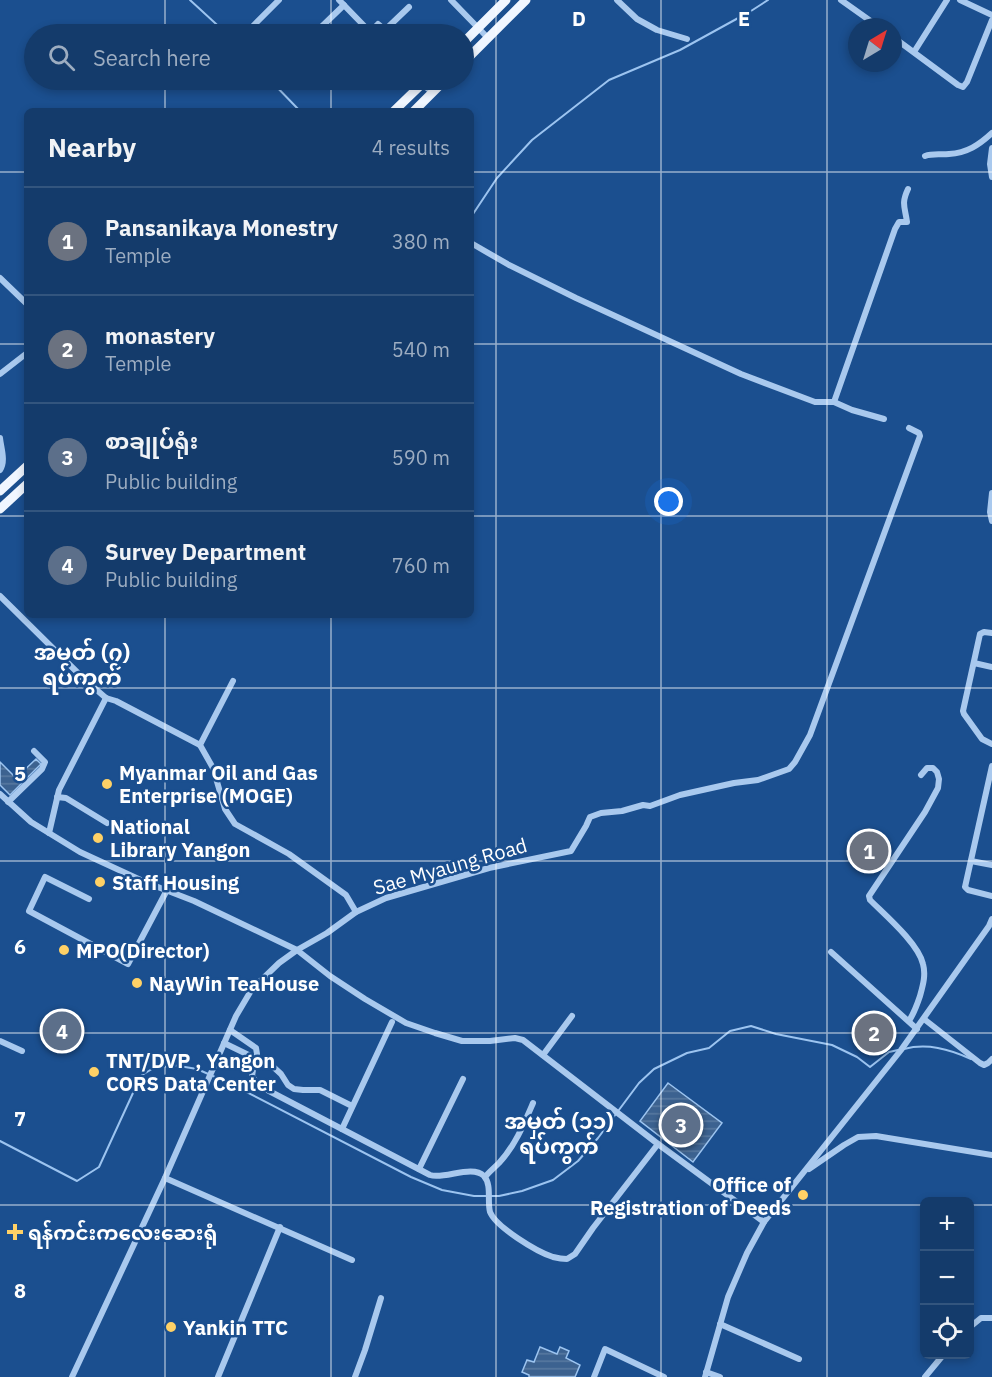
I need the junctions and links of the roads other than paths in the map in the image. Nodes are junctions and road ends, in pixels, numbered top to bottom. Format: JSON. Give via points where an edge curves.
{"nodes":[{"id":1,"x":279,"y":0,"type":"edge"},
{"id":2,"x":451,"y":0,"type":"edge"},
{"id":3,"x":506,"y":0,"type":"edge"},
{"id":4,"x":526,"y":0,"type":"edge"},
{"id":5,"x":617,"y":0,"type":"edge"},
{"id":6,"x":841,"y":0,"type":"edge"},
{"id":7,"x":947,"y":0,"type":"edge"},
{"id":8,"x":960,"y":0,"type":"edge"},
{"id":9,"x":342,"y":2,"type":"edge"},
{"id":10,"x":409,"y":7,"type":"dead end"},
{"id":11,"x":992,"y":15,"type":"edge"},
{"id":12,"x":866,"y":18,"type":"edge"},
{"id":13,"x":992,"y":20,"type":"edge"},
{"id":14,"x":255,"y":24,"type":"edge"},
{"id":15,"x":323,"y":24,"type":"edge"},
{"id":16,"x":363,"y":24,"type":"edge"},
{"id":17,"x":391,"y":24,"type":"edge"},
{"id":18,"x":478,"y":28,"type":"junction"},
{"id":19,"x":474,"y":32,"type":"edge"},
{"id":20,"x":488,"y":38,"type":"junction"},
{"id":21,"x":687,"y":39,"type":"dead end"},
{"id":22,"x":902,"y":43,"type":"edge"},
{"id":23,"x":474,"y":52,"type":"edge"},
{"id":24,"x":914,"y":52,"type":"junction"},
{"id":25,"x":414,"y":90,"type":"edge"},
{"id":26,"x":434,"y":90,"type":"edge"},
{"id":27,"x":432,"y":92,"type":"joint"},
{"id":28,"x":397,"y":108,"type":"edge"},
{"id":29,"x":417,"y":108,"type":"edge"},
{"id":30,"x":992,"y":133,"type":"edge"},
{"id":31,"x":992,"y":148,"type":"edge"},
{"id":32,"x":925,"y":156,"type":"dead end"},
{"id":33,"x":991,"y":164,"type":"edge"},
{"id":34,"x":992,"y":177,"type":"edge"},
{"id":35,"x":909,"y":189,"type":"dead end"},
{"id":36,"x":474,"y":245,"type":"edge"},
{"id":37,"x":0,"y":278,"type":"edge"},
{"id":38,"x":24,"y":301,"type":"edge"},
{"id":39,"x":24,"y":355,"type":"edge"},
{"id":40,"x":0,"y":374,"type":"edge"},
{"id":41,"x":834,"y":402,"type":"junction"},
{"id":42,"x":884,"y":419,"type":"dead end"},
{"id":43,"x":909,"y":428,"type":"dead end"},
{"id":44,"x":0,"y":438,"type":"edge"},
{"id":45,"x":24,"y":469,"type":"edge"},
{"id":46,"x":0,"y":470,"type":"edge"},
{"id":47,"x":24,"y":487,"type":"edge"},
{"id":48,"x":0,"y":491,"type":"edge"},
{"id":49,"x":992,"y":493,"type":"edge"},
{"id":50,"x":0,"y":509,"type":"edge"},
{"id":51,"x":992,"y":521,"type":"edge"},
{"id":52,"x":0,"y":596,"type":"edge"},
{"id":53,"x":992,"y":633,"type":"edge"},
{"id":54,"x":974,"y":663,"type":"junction"},
{"id":55,"x":992,"y":667,"type":"edge"},
{"id":56,"x":233,"y":681,"type":"dead end"},
{"id":57,"x":106,"y":698,"type":"junction"},
{"id":58,"x":992,"y":744,"type":"edge"},
{"id":59,"x":200,"y":745,"type":"junction"},
{"id":60,"x":34,"y":751,"type":"dead end"},
{"id":61,"x":992,"y":766,"type":"edge"},
{"id":62,"x":921,"y":775,"type":"dead end"},
{"id":63,"x":0,"y":794,"type":"edge"},
{"id":64,"x":57,"y":797,"type":"junction"},
{"id":65,"x":8,"y":802,"type":"junction"},
{"id":66,"x":984,"y":805,"type":"junction"},
{"id":67,"x":992,"y":807,"type":"edge"},
{"id":68,"x":107,"y":823,"type":"dead end"},
{"id":69,"x":49,"y":833,"type":"junction"},
{"id":70,"x":971,"y":861,"type":"junction"},
{"id":71,"x":992,"y":865,"type":"edge"},
{"id":72,"x":167,"y":890,"type":"junction"},
{"id":73,"x":992,"y":896,"type":"edge"},
{"id":74,"x":89,"y":899,"type":"dead end"},
{"id":75,"x":356,"y":912,"type":"junction"},
{"id":76,"x":992,"y":919,"type":"edge"},
{"id":77,"x":297,"y":950,"type":"junction"},
{"id":78,"x":831,"y":952,"type":"dead end"},
{"id":79,"x":572,"y":1016,"type":"dead end"},
{"id":80,"x":924,"y":1019,"type":"junction"},
{"id":81,"x":909,"y":1021,"type":"junction"},
{"id":82,"x":392,"y":1022,"type":"dead end"},
{"id":83,"x":917,"y":1029,"type":"junction"},
{"id":84,"x":230,"y":1030,"type":"junction"},
{"id":85,"x":0,"y":1041,"type":"edge"},
{"id":86,"x":224,"y":1043,"type":"junction"},
{"id":87,"x":22,"y":1051,"type":"dead end"},
{"id":88,"x":543,"y":1055,"type":"junction"},
{"id":89,"x":255,"y":1058,"type":"junction"},
{"id":90,"x":992,"y":1059,"type":"edge"},
{"id":91,"x":268,"y":1062,"type":"dead end"},
{"id":92,"x":463,"y":1079,"type":"dead end"},
{"id":93,"x":533,"y":1103,"type":"dead end"},
{"id":94,"x":352,"y":1106,"type":"junction"},
{"id":95,"x":342,"y":1129,"type":"junction"},
{"id":96,"x":658,"y":1144,"type":"junction"},
{"id":97,"x":992,"y":1155,"type":"edge"},
{"id":98,"x":419,"y":1169,"type":"junction"},
{"id":99,"x":803,"y":1173,"type":"junction"},
{"id":100,"x":485,"y":1177,"type":"junction"},
{"id":101,"x":165,"y":1178,"type":"junction"},
{"id":102,"x":764,"y":1222,"type":"junction"},
{"id":103,"x":280,"y":1227,"type":"junction"},
{"id":104,"x":352,"y":1260,"type":"dead end"},
{"id":105,"x":381,"y":1298,"type":"dead end"},
{"id":106,"x":992,"y":1318,"type":"edge"},
{"id":107,"x":974,"y":1323,"type":"edge"},
{"id":108,"x":720,"y":1324,"type":"junction"},
{"id":109,"x":799,"y":1359,"type":"dead end"},
{"id":110,"x":941,"y":1359,"type":"edge"},
{"id":111,"x":706,"y":1375,"type":"edge"},
{"id":112,"x":72,"y":1377,"type":"edge"},
{"id":113,"x":218,"y":1377,"type":"edge"},
{"id":114,"x":355,"y":1377,"type":"edge"},
{"id":115,"x":594,"y":1377,"type":"edge"},
{"id":116,"x":664,"y":1377,"type":"edge"},
{"id":117,"x":720,"y":1377,"type":"edge"},
{"id":118,"x":925,"y":1377,"type":"edge"}],
"edges":[{"from":1,"to":14,"type":"street"},
{"from":2,"to":18,"type":"street"},
{"from":3,"to":18,"type":"main road"},
{"from":4,"to":20,"type":"main road"},
{"from":5,"to":21,"type":"street","via":[[637,19]]},
{"from":6,"to":12,"type":"street"},
{"from":7,"to":24,"type":"street"},
{"from":8,"to":11,"type":"street"},
{"from":9,"to":15,"type":"street"},
{"from":9,"to":16,"type":"street"},
{"from":10,"to":17,"type":"street"},
{"from":13,"to":24,"type":"street","via":[[963,87]]},
{"from":18,"to":19,"type":"main road"},
{"from":18,"to":20,"type":"street"},
{"from":20,"to":23,"type":"main road"},
{"from":22,"to":24,"type":"street"},
{"from":25,"to":28,"type":"main road"},
{"from":26,"to":27,"type":"main road"},
{"from":27,"to":29,"type":"main road"},
{"from":30,"to":32,"type":"street","via":[[968,151]]},
{"from":31,"to":33,"type":"street"},
{"from":33,"to":34,"type":"street"},
{"from":35,"to":41,"type":"street","via":[[903,205],[907,222],[899,222],[895,229]]},
{"from":36,"to":41,"type":"street","via":[[576,298],[741,374],[815,402]]},
{"from":37,"to":38,"type":"street"},
{"from":39,"to":40,"type":"street"},
{"from":41,"to":42,"type":"street"},
{"from":43,"to":75,"type":"street","name":"Sae Myaung Road","via":[[920,436],[810,735],[789,769],[650,806],[600,813],[590,817],[571,851],[429,885]]},
{"from":44,"to":46,"type":"street"},
{"from":45,"to":48,"type":"main road"},
{"from":47,"to":50,"type":"main road"},
{"from":49,"to":51,"type":"street"},
{"from":52,"to":57,"type":"street"},
{"from":53,"to":54,"type":"street","via":[[980,634]]},
{"from":54,"to":55,"type":"street"},
{"from":54,"to":58,"type":"street","via":[[964,714],[982,739]]},
{"from":56,"to":59,"type":"street"},
{"from":57,"to":59,"type":"street"},
{"from":57,"to":64,"type":"street"},
{"from":59,"to":75,"type":"street","via":[[213,768],[225,809],[235,824],[289,854],[346,895]]},
{"from":60,"to":65,"type":"street","via":[[45,762],[42,769]]},
{"from":61,"to":66,"type":"street"},
{"from":62,"to":81,"type":"street","via":[[927,768],[933,768],[939,779],[938,788],[869,896],[903,932],[923,963],[924,980]]},
{"from":63,"to":65,"type":"street"},
{"from":64,"to":68,"type":"street","via":[[66,798]]},
{"from":64,"to":69,"type":"street"},
{"from":65,"to":69,"type":"street"},
{"from":66,"to":67,"type":"street"},
{"from":66,"to":70,"type":"street"},
{"from":69,"to":72,"type":"street","via":[[80,852]]},
{"from":70,"to":71,"type":"street"},
{"from":70,"to":73,"type":"street","via":[[966,889]]},
{"from":72,"to":74,"type":"street","via":[[128,964],[29,911],[45,877]]},
{"from":72,"to":77,"type":"street"},
{"from":75,"to":77,"type":"street","name":"Sae Myaung Road"},
{"from":76,"to":80,"type":"street"},
{"from":77,"to":84,"type":"street","name":"Sae Myaung Road","via":[[252,989]]},
{"from":77,"to":88,"type":"street","via":[[356,994],[406,1023],[462,1041],[524,1040]]},
{"from":78,"to":81,"type":"street"},
{"from":79,"to":88,"type":"street"},
{"from":80,"to":83,"type":"street"},
{"from":80,"to":90,"type":"street","via":[[980,1063],[988,1064]]},
{"from":81,"to":83,"type":"street"},
{"from":82,"to":94,"type":"street"},
{"from":83,"to":99,"type":"street"},
{"from":84,"to":86,"type":"street","name":"Sae Myaung Road"},
{"from":84,"to":89,"type":"street","via":[[256,1048]]},
{"from":85,"to":87,"type":"street"},
{"from":86,"to":89,"type":"street"},
{"from":86,"to":101,"type":"street","name":"Sae Myaung Road"},
{"from":88,"to":96,"type":"street"},
{"from":89,"to":95,"type":"street","via":[[252,1076],[258,1084]]},
{"from":91,"to":94,"type":"street","via":[[294,1089],[320,1090]]},
{"from":92,"to":98,"type":"street"},
{"from":93,"to":100,"type":"street","via":[[523,1129]]},
{"from":94,"to":95,"type":"street"},
{"from":95,"to":98,"type":"street"},
{"from":96,"to":100,"type":"street","via":[[575,1254],[567,1259],[539,1251],[498,1223],[490,1212]]},
{"from":96,"to":102,"type":"street"},
{"from":97,"to":99,"type":"street","via":[[876,1136],[858,1137]]},
{"from":98,"to":100,"type":"street","via":[[435,1176],[476,1172]]},
{"from":99,"to":102,"type":"street"},
{"from":101,"to":103,"type":"street"},
{"from":101,"to":112,"type":"street","name":"Sae Myaung Road"},
{"from":102,"to":108,"type":"street","via":[[742,1264]]},
{"from":103,"to":104,"type":"street"},
{"from":103,"to":113,"type":"street"},
{"from":105,"to":114,"type":"street"},
{"from":106,"to":107,"type":"street","via":[[981,1318]]},
{"from":108,"to":109,"type":"street"},
{"from":108,"to":111,"type":"street"},
{"from":110,"to":118,"type":"street"},
{"from":111,"to":117,"type":"street"},
{"from":115,"to":116,"type":"street","via":[[605,1349]]}]}
